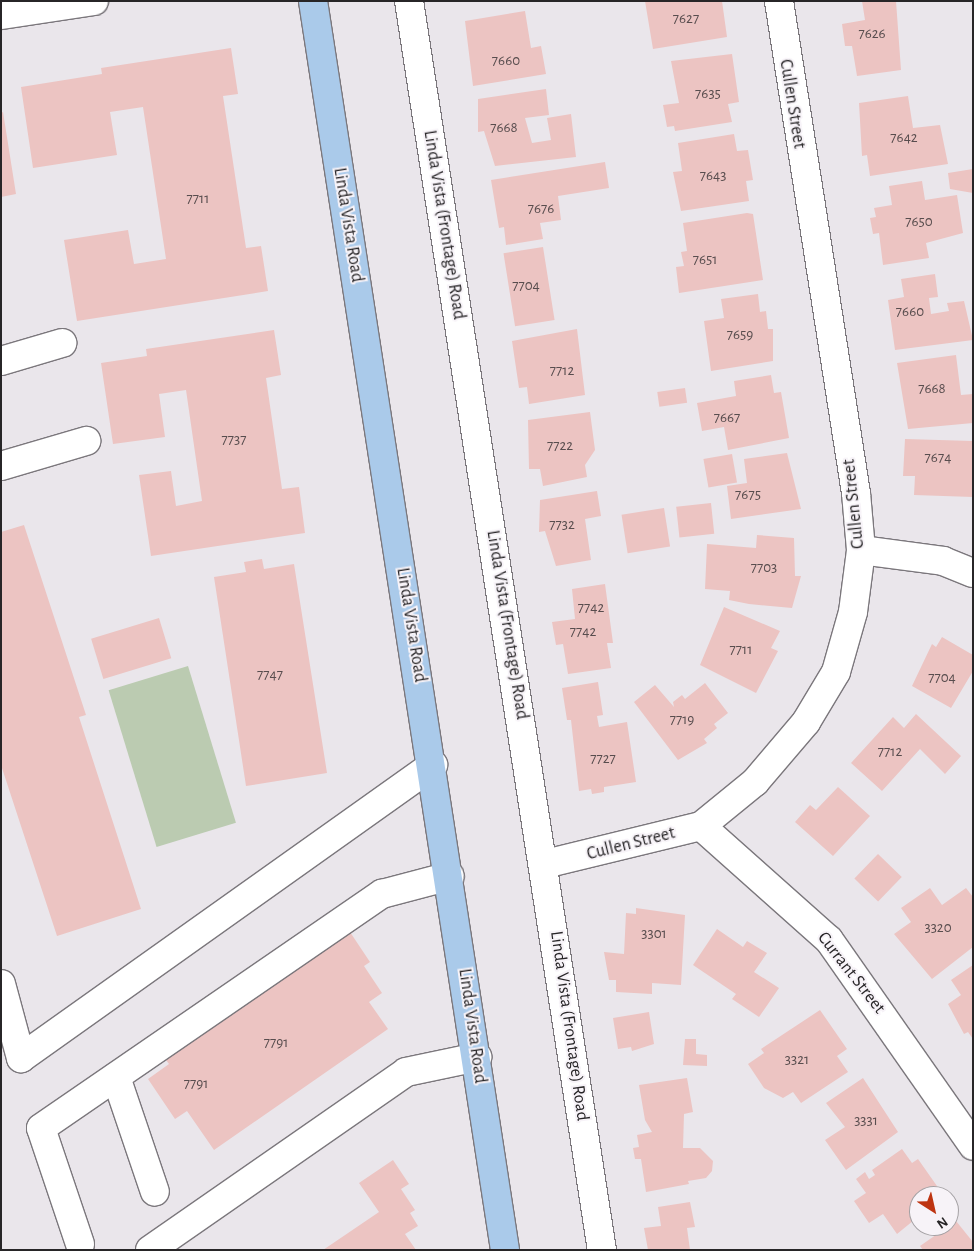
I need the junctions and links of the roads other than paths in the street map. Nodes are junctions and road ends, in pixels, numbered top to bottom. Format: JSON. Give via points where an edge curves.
{"nodes":[{"id":1,"x":94,"y":1,"type":"edge"},
{"id":2,"x":313,"y":1,"type":"edge"},
{"id":3,"x":409,"y":1,"type":"edge"},
{"id":4,"x":779,"y":1,"type":"edge"},
{"id":5,"x":1,"y":15,"type":"edge"},
{"id":6,"x":62,"y":343,"type":"dead end"},
{"id":7,"x":1,"y":361,"type":"edge"},
{"id":8,"x":86,"y":441,"type":"dead end"},
{"id":9,"x":1,"y":466,"type":"edge"},
{"id":10,"x":861,"y":550,"type":"junction"},
{"id":11,"x":973,"y":573,"type":"edge"},
{"id":12,"x":433,"y":765,"type":"junction"},
{"id":13,"x":701,"y":826,"type":"junction"},
{"id":14,"x":545,"y":864,"type":"junction"},
{"id":15,"x":450,"y":876,"type":"junction"},
{"id":16,"x":1,"y":984,"type":"edge"},
{"id":17,"x":477,"y":1057,"type":"junction"},
{"id":18,"x":116,"y":1077,"type":"junction"},
{"id":19,"x":973,"y":1146,"type":"edge"},
{"id":20,"x":155,"y":1192,"type":"dead end"},
{"id":21,"x":80,"y":1244,"type":"dead end"},
{"id":22,"x":150,"y":1250,"type":"edge"},
{"id":23,"x":505,"y":1250,"type":"edge"},
{"id":24,"x":602,"y":1250,"type":"edge"}],
"edges":[{"from":1,"to":5,"type":"street"},
{"from":2,"to":12,"type":"main road","name":"Linda Vista Road"},
{"from":3,"to":14,"type":"street","name":"Linda Vista (Frontage) Road"},
{"from":4,"to":10,"type":"street","name":"Cullen Street"},
{"from":6,"to":7,"type":"street"},
{"from":8,"to":9,"type":"street"},
{"from":10,"to":11,"type":"street","via":[[943,562]]},
{"from":10,"to":13,"type":"street","name":"Cullen Street","via":[[853,612],[836,672],[806,722],[756,782]]},
{"from":12,"to":15,"type":"main road","name":"Linda Vista Road"},
{"from":12,"to":16,"type":"street","via":[[21,1058]]},
{"from":13,"to":14,"type":"street","name":"Cullen Street"},
{"from":13,"to":19,"type":"street","name":"Currant Street","via":[[829,940]]},
{"from":14,"to":24,"type":"street","name":"Linda Vista (Frontage) Road"},
{"from":15,"to":17,"type":"main road","name":"Linda Vista Road"},
{"from":15,"to":18,"type":"street","via":[[382,894]]},
{"from":17,"to":22,"type":"street","via":[[406,1072]]},
{"from":17,"to":23,"type":"main road","name":"Linda Vista Road"},
{"from":18,"to":20,"type":"street"},
{"from":18,"to":21,"type":"street","via":[[41,1128]]}]}
